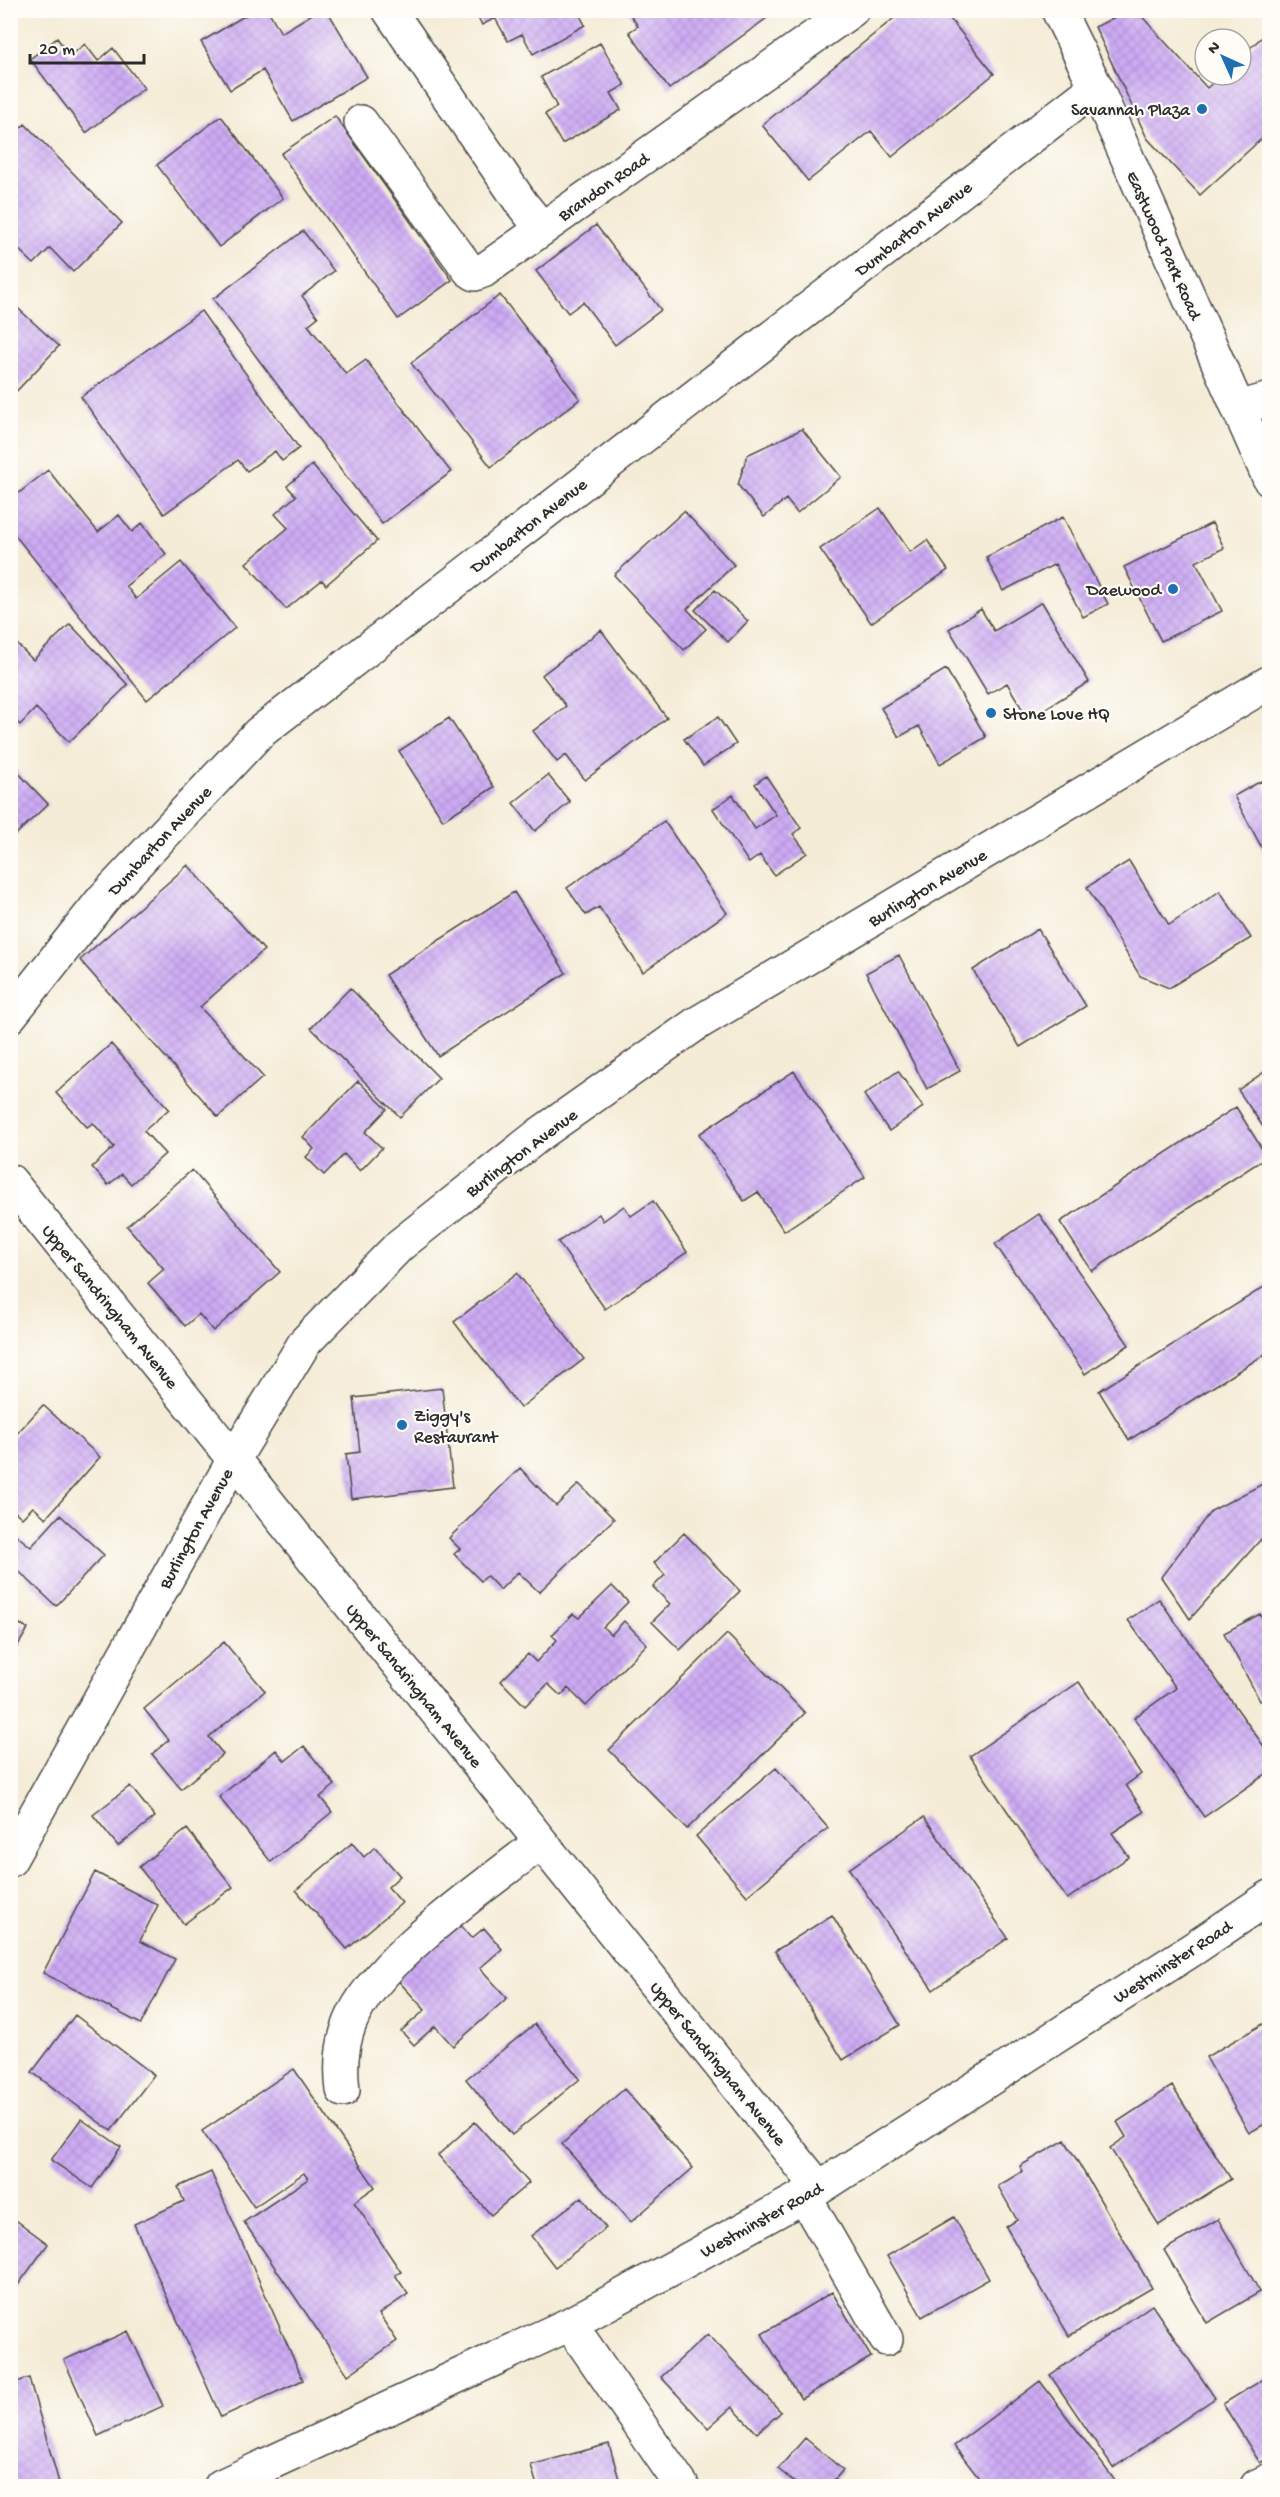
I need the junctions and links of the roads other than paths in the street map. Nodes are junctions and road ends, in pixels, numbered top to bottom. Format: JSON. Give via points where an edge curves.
{"nodes":[{"id":1,"x":389,"y":10,"type":"edge"},
{"id":2,"x":852,"y":10,"type":"edge"},
{"id":3,"x":1058,"y":10,"type":"edge"},
{"id":4,"x":1096,"y":87,"type":"junction"},
{"id":5,"x":361,"y":122,"type":"dead end"},
{"id":6,"x":542,"y":229,"type":"junction"},
{"id":7,"x":1269,"y":399,"type":"edge"},
{"id":8,"x":1238,"y":408,"type":"junction"},
{"id":9,"x":1269,"y":480,"type":"edge"},
{"id":10,"x":1269,"y":682,"type":"edge"},
{"id":11,"x":10,"y":1016,"type":"edge"},
{"id":12,"x":10,"y":1181,"type":"edge"},
{"id":13,"x":234,"y":1459,"type":"junction"},
{"id":14,"x":541,"y":1842,"type":"junction"},
{"id":15,"x":10,"y":1860,"type":"edge"},
{"id":16,"x":1269,"y":1897,"type":"edge"},
{"id":17,"x":343,"y":2090,"type":"dead end"},
{"id":18,"x":812,"y":2192,"type":"junction"},
{"id":19,"x":570,"y":2324,"type":"junction"},
{"id":20,"x":886,"y":2339,"type":"dead end"},
{"id":21,"x":1269,"y":2480,"type":"edge"},
{"id":22,"x":221,"y":2487,"type":"edge"},
{"id":23,"x":682,"y":2487,"type":"edge"},
{"id":24,"x":1257,"y":2487,"type":"edge"}],
"edges":[{"from":1,"to":6,"type":"street","name":"Brandon Road"},
{"from":2,"to":6,"type":"street","name":"Brandon Road"},
{"from":3,"to":4,"type":"street","name":"Eastwood Park Road"},
{"from":4,"to":8,"type":"street","name":"Eastwood Park Road"},
{"from":4,"to":11,"type":"street","name":"Dumbarton Avenue","via":[[259,733],[103,899]]},
{"from":5,"to":6,"type":"street","via":[[475,274]]},
{"from":7,"to":8,"type":"street"},
{"from":8,"to":9,"type":"street","name":"Eastwood Park Road"},
{"from":10,"to":13,"type":"street","name":"Burlington Avenue","via":[[696,1024],[540,1134],[400,1245],[305,1342]]},
{"from":12,"to":13,"type":"street","name":"Upper Sandringham Avenue"},
{"from":13,"to":14,"type":"street","name":"Upper Sandringham Avenue"},
{"from":13,"to":15,"type":"street","name":"Burlington Avenue"},
{"from":14,"to":17,"type":"street","via":[[389,1966],[350,2022],[340,2064]]},
{"from":14,"to":18,"type":"street","name":"Upper Sandringham Avenue"},
{"from":16,"to":18,"type":"street","name":"Westminster Road"},
{"from":18,"to":19,"type":"street","name":"Westminster Road"},
{"from":18,"to":20,"type":"street","name":"Upper Sandringham Avenue"},
{"from":19,"to":22,"type":"street","name":"Westminster Road"},
{"from":19,"to":23,"type":"street"},
{"from":21,"to":24,"type":"street"}]}
